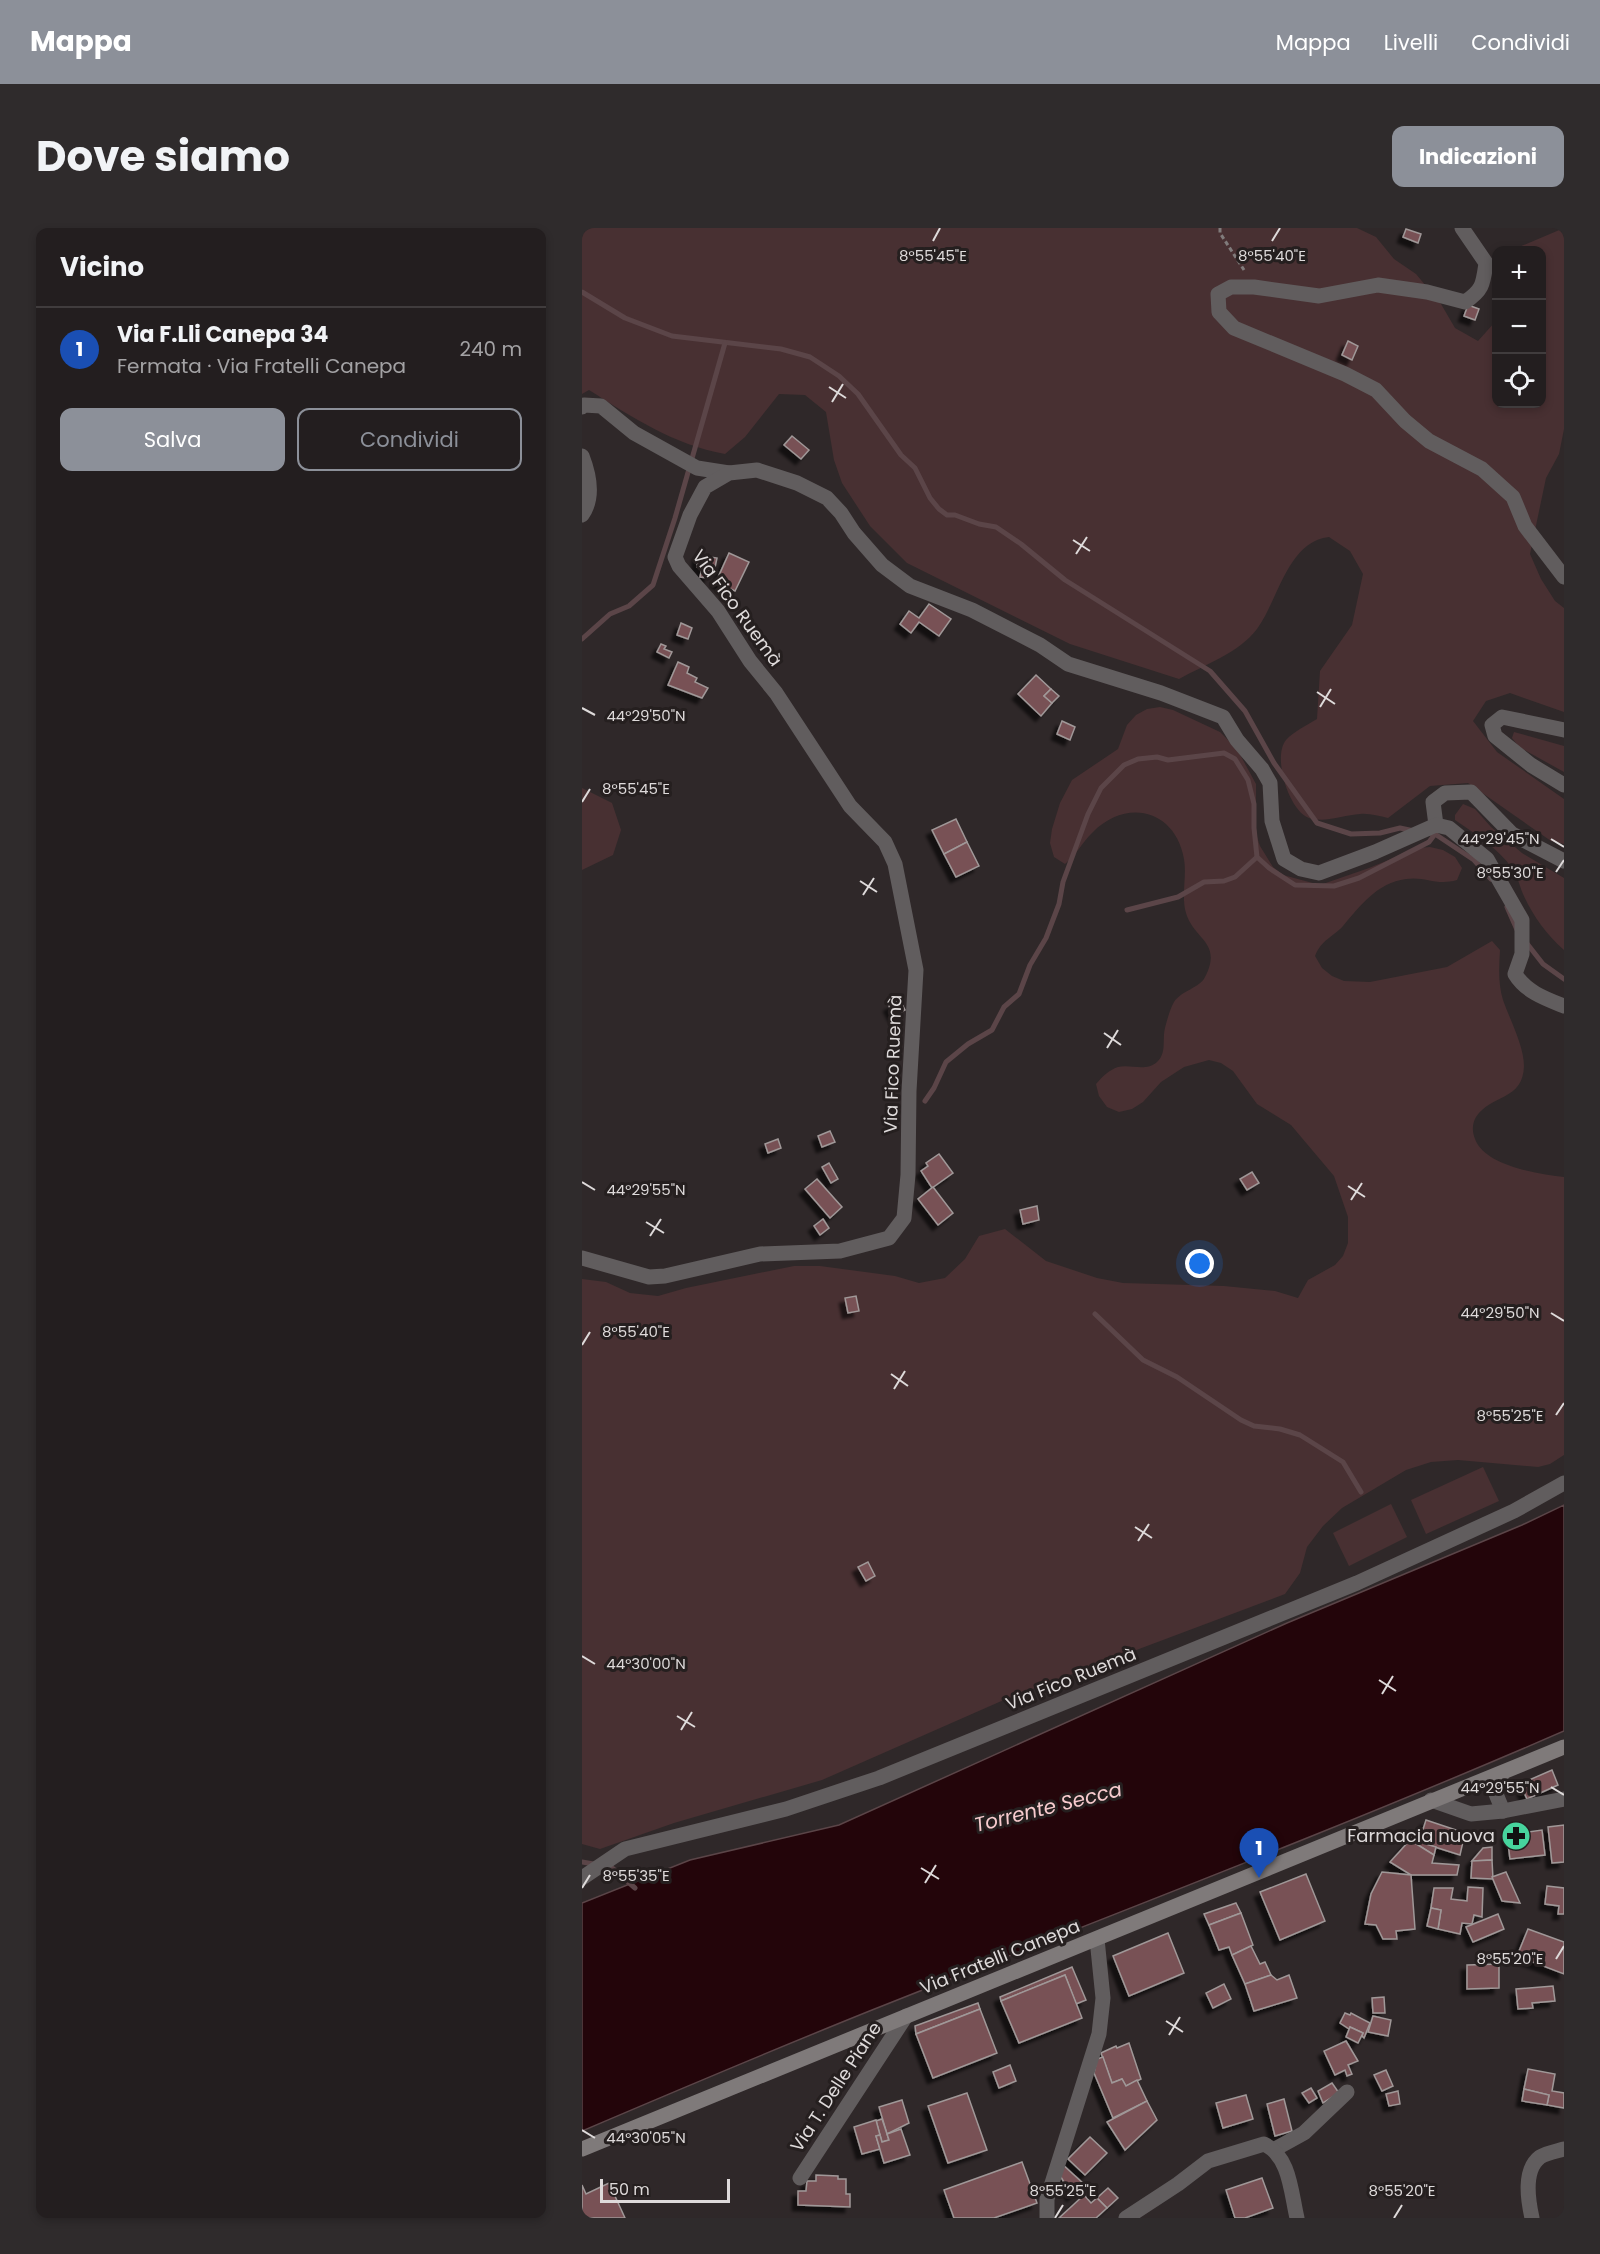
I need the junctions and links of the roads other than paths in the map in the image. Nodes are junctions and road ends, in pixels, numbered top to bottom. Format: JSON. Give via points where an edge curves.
{"nodes":[{"id":1,"x":1462,"y":228,"type":"edge"},
{"id":2,"x":582,"y":406,"type":"edge"},
{"id":3,"x":582,"y":456,"type":"edge"},
{"id":4,"x":729,"y":473,"type":"junction"},
{"id":5,"x":582,"y":515,"type":"edge"},
{"id":6,"x":1564,"y":577,"type":"edge"},
{"id":7,"x":1564,"y":730,"type":"edge"},
{"id":8,"x":1564,"y":785,"type":"edge"},
{"id":9,"x":1436,"y":825,"type":"junction"},
{"id":10,"x":1564,"y":861,"type":"edge"},
{"id":11,"x":1564,"y":1006,"type":"edge"},
{"id":12,"x":582,"y":1258,"type":"edge"},
{"id":13,"x":1564,"y":1483,"type":"edge"},
{"id":14,"x":1564,"y":1747,"type":"edge"},
{"id":15,"x":1502,"y":1774,"type":"junction"},
{"id":16,"x":1564,"y":1799,"type":"edge"},
{"id":17,"x":1431,"y":1800,"type":"junction"},
{"id":18,"x":1503,"y":1811,"type":"junction"},
{"id":19,"x":582,"y":1878,"type":"edge"},
{"id":20,"x":1096,"y":1939,"type":"junction"},
{"id":21,"x":906,"y":2016,"type":"junction"},
{"id":22,"x":1347,"y":2092,"type":"dead end"},
{"id":23,"x":582,"y":2149,"type":"edge"},
{"id":24,"x":1564,"y":2149,"type":"edge"},
{"id":25,"x":1275,"y":2150,"type":"junction"},
{"id":26,"x":800,"y":2178,"type":"dead end"},
{"id":27,"x":1047,"y":2218,"type":"edge"},
{"id":28,"x":1126,"y":2218,"type":"edge"},
{"id":29,"x":1297,"y":2218,"type":"edge"},
{"id":30,"x":1532,"y":2218,"type":"edge"}],
"edges":[{"from":1,"to":6,"type":"street","via":[[1486,263],[1478,293],[1465,302],[1378,285],[1319,296],[1231,287],[1218,294],[1219,312],[1234,328],[1376,390],[1429,441],[1482,469],[1513,497],[1525,526]]},
{"from":2,"to":4,"type":"street","via":[[601,406],[634,433],[697,468]]},
{"from":3,"to":5,"type":"street","via":[[590,476],[587,508]]},
{"from":4,"to":9,"type":"street","name":"Via Fico Ruemà","via":[[757,470],[827,498],[882,565],[910,586],[972,610],[1068,664],[1224,717],[1266,776],[1272,821],[1284,859],[1301,869],[1318,873]]},
{"from":4,"to":12,"type":"street","name":"Via Fico Ruemà","via":[[705,487],[675,557],[776,693],[850,806],[885,842],[895,864],[916,970],[904,1218],[889,1238],[873,1244],[840,1251],[760,1254],[665,1276],[650,1277]]},
{"from":7,"to":8,"type":"street","via":[[1502,717],[1492,724],[1495,736]]},
{"from":9,"to":10,"type":"street","via":[[1434,802],[1445,793],[1471,792],[1512,834]]},
{"from":9,"to":11,"type":"street","via":[[1449,828],[1487,859],[1522,920],[1522,954],[1515,974],[1542,998]]},
{"from":13,"to":19,"type":"street","name":"Via Fico Ruemà","via":[[1514,1511],[1357,1582],[879,1778],[786,1809],[625,1849]]},
{"from":14,"to":15,"type":"main road","name":"Via Fratelli Canepa"},
{"from":15,"to":17,"type":"main road","name":"Via Fratelli Canepa"},
{"from":15,"to":18,"type":"street","via":[[1496,1794]]},
{"from":16,"to":18,"type":"street"},
{"from":17,"to":18,"type":"street","via":[[1471,1814]]},
{"from":17,"to":20,"type":"main road","name":"Via Fratelli Canepa"},
{"from":20,"to":21,"type":"main road","name":"Via Fratelli Canepa"},
{"from":20,"to":27,"type":"street","via":[[1103,1998],[1099,2034],[1047,2199]]},
{"from":21,"to":23,"type":"main road","name":"Via Fratelli Canepa"},
{"from":21,"to":26,"type":"street","name":"Via T. Delle Piane"},
{"from":22,"to":25,"type":"street","via":[[1304,2133]]},
{"from":24,"to":30,"type":"street","via":[[1541,2157],[1531,2169],[1528,2198]]},
{"from":25,"to":28,"type":"street","via":[[1264,2144],[1208,2161]]},
{"from":25,"to":29,"type":"street","via":[[1285,2165]]}]}
